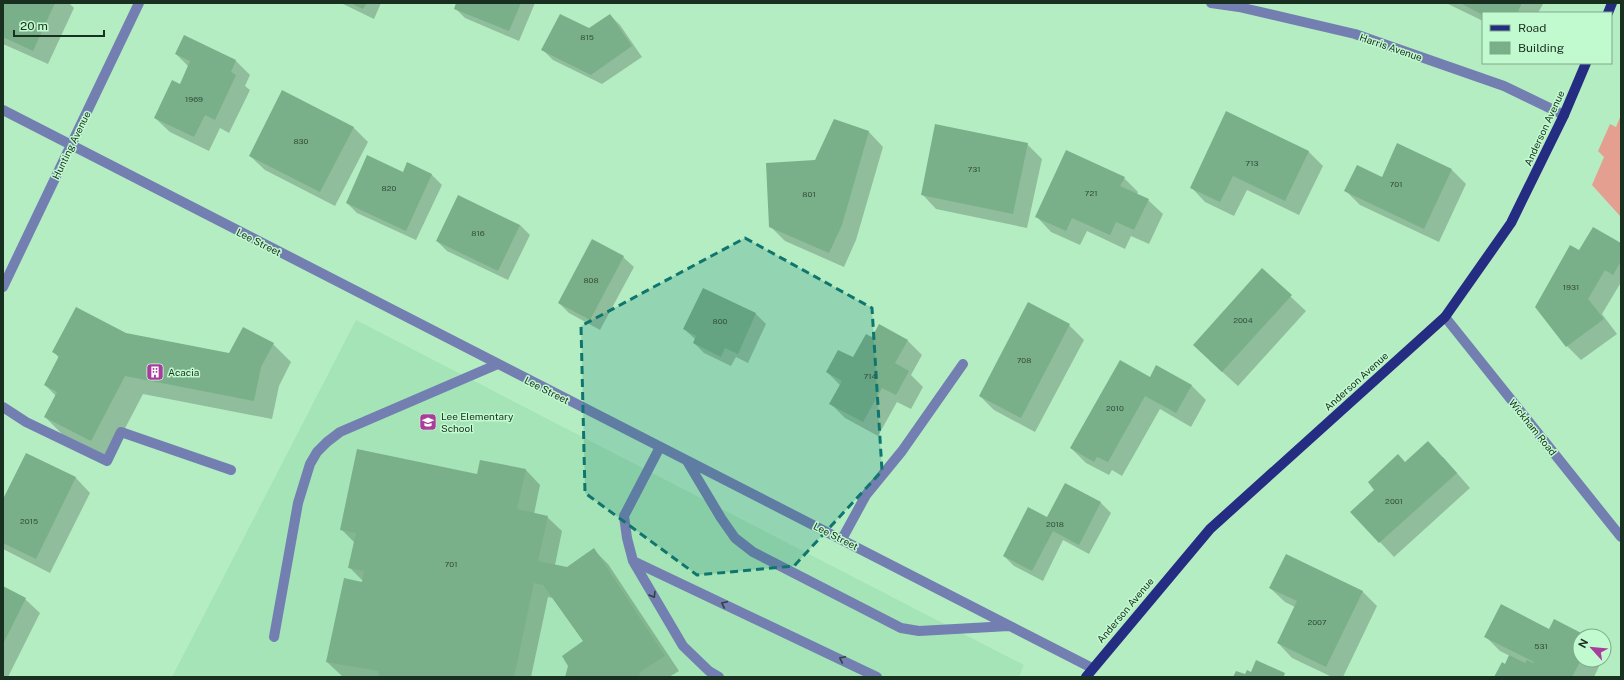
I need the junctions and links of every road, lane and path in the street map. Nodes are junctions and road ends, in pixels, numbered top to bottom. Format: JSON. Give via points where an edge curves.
{"nodes":[{"id":1,"x":139,"y":3,"type":"edge"},
{"id":2,"x":1211,"y":3,"type":"edge"},
{"id":3,"x":1586,"y":64,"type":"edge"},
{"id":4,"x":3,"y":110,"type":"edge"},
{"id":5,"x":1564,"y":115,"type":"junction"},
{"id":6,"x":71,"y":145,"type":"junction"},
{"id":7,"x":3,"y":287,"type":"edge"},
{"id":8,"x":1445,"y":317,"type":"junction"},
{"id":9,"x":498,"y":364,"type":"junction"},
{"id":10,"x":963,"y":364,"type":"dead end"},
{"id":11,"x":3,"y":407,"type":"edge"},
{"id":12,"x":660,"y":447,"type":"junction"},
{"id":13,"x":687,"y":462,"type":"junction"},
{"id":14,"x":231,"y":470,"type":"dead end"},
{"id":15,"x":1621,"y":537,"type":"edge"},
{"id":16,"x":842,"y":539,"type":"junction"},
{"id":17,"x":632,"y":561,"type":"junction"},
{"id":18,"x":1009,"y":626,"type":"junction"},
{"id":19,"x":274,"y":637,"type":"dead end"},
{"id":20,"x":1089,"y":673,"type":"edge"},
{"id":21,"x":719,"y":677,"type":"edge"},
{"id":22,"x":877,"y":677,"type":"edge"}],
"edges":[{"from":1,"to":6,"type":"street","name":"Hunting Avenue"},
{"from":2,"to":5,"type":"street","name":"Harris Avenue","via":[[1355,34],[1504,86]]},
{"from":3,"to":5,"type":"main road","name":"Anderson Avenue"},
{"from":4,"to":6,"type":"street","name":"Lee Street"},
{"from":5,"to":8,"type":"main road","name":"Anderson Avenue","via":[[1511,223]]},
{"from":6,"to":7,"type":"street","name":"Hunting Avenue"},
{"from":6,"to":9,"type":"street","name":"Lee Street"},
{"from":8,"to":15,"type":"street","name":"Wickham Road"},
{"from":8,"to":20,"type":"main road","name":"Anderson Avenue","via":[[1210,529]]},
{"from":9,"to":12,"type":"street","name":"Lee Street"},
{"from":9,"to":19,"type":"street","via":[[340,432],[317,452],[310,464],[298,504]]},
{"from":10,"to":16,"type":"street","via":[[902,451],[866,495]]},
{"from":11,"to":14,"type":"street","via":[[26,422],[107,461],[121,432]]},
{"from":12,"to":13,"type":"street","name":"Lee Street"},
{"from":12,"to":17,"type":"street","via":[[624,516]]},
{"from":13,"to":16,"type":"street","name":"Lee Street"},
{"from":13,"to":18,"type":"street","via":[[735,538],[753,552],[901,628],[919,631]]},
{"from":16,"to":18,"type":"street","name":"Lee Street"},
{"from":17,"to":21,"type":"street","one_way":true,"via":[[683,646]]},
{"from":22,"to":17,"type":"street","one_way":true},
{"from":18,"to":20,"type":"street","name":"Lee Street"}]}
